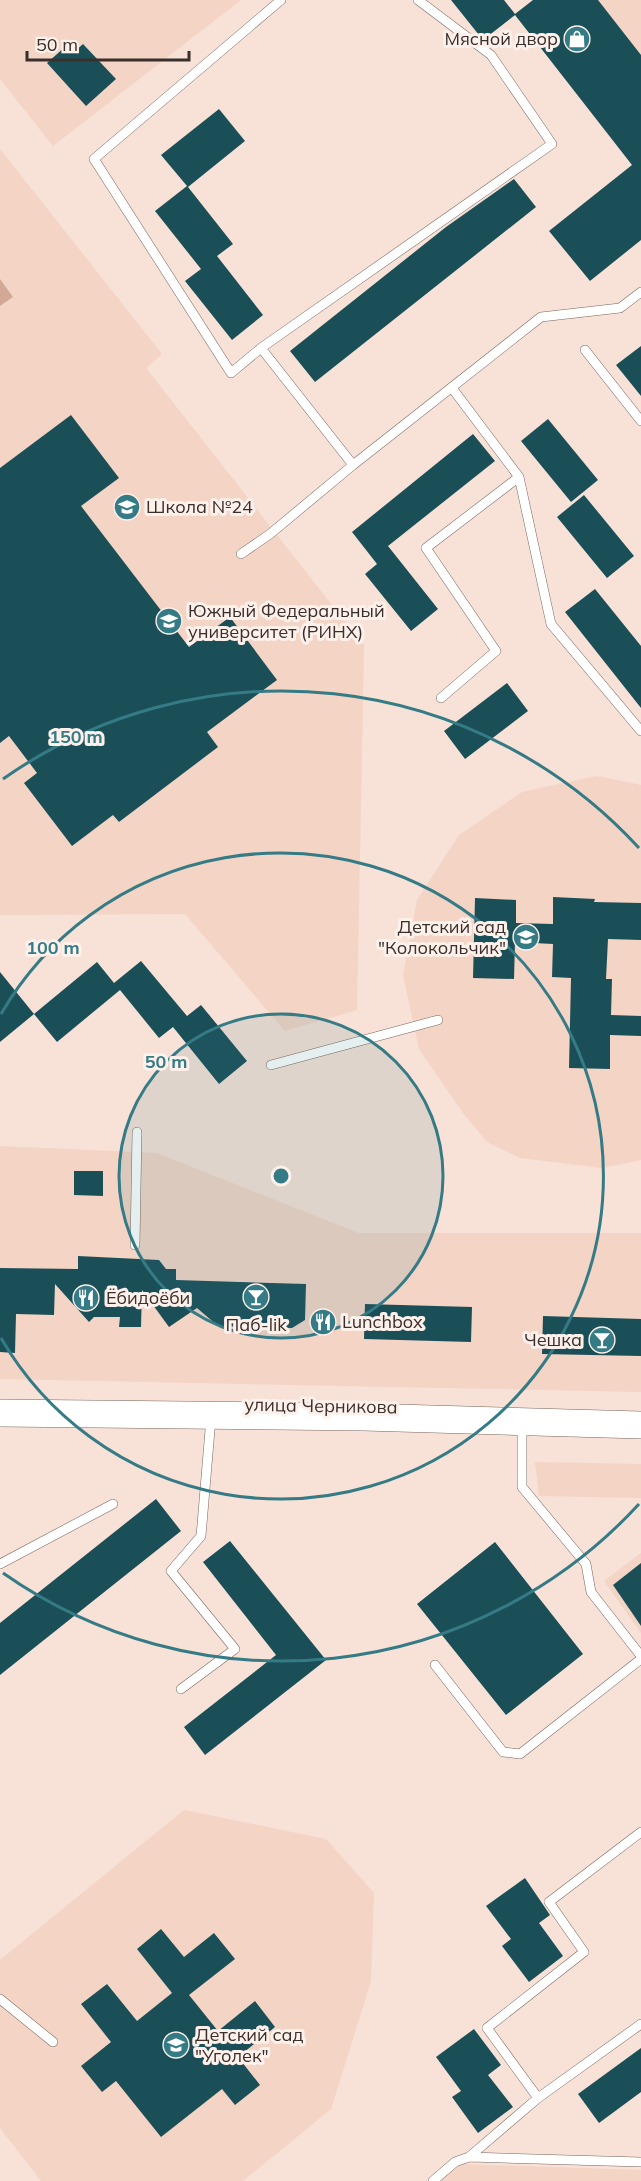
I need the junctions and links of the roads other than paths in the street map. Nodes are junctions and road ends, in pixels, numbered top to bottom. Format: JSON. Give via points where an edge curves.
{"nodes":[{"id":1,"x":281,"y":0,"type":"edge"},
{"id":2,"x":418,"y":0,"type":"edge"},
{"id":3,"x":641,"y":292,"type":"edge"},
{"id":4,"x":261,"y":348,"type":"junction"},
{"id":5,"x":585,"y":350,"type":"dead end"},
{"id":6,"x":452,"y":388,"type":"junction"},
{"id":7,"x":641,"y":421,"type":"edge"},
{"id":8,"x":353,"y":465,"type":"junction"},
{"id":9,"x":519,"y":477,"type":"junction"},
{"id":10,"x":241,"y":554,"type":"dead end"},
{"id":11,"x":441,"y":698,"type":"dead end"},
{"id":12,"x":641,"y":730,"type":"edge"},
{"id":13,"x":438,"y":1020,"type":"dead end"},
{"id":14,"x":271,"y":1065,"type":"dead end"},
{"id":15,"x":137,"y":1132,"type":"dead end"},
{"id":16,"x":135,"y":1245,"type":"dead end"},
{"id":17,"x":0,"y":1400,"type":"edge"},
{"id":18,"x":0,"y":1413,"type":"edge"},
{"id":19,"x":641,"y":1413,"type":"edge"},
{"id":20,"x":211,"y":1415,"type":"junction"},
{"id":21,"x":522,"y":1422,"type":"junction"},
{"id":22,"x":641,"y":1425,"type":"edge"},
{"id":23,"x":113,"y":1504,"type":"dead end"},
{"id":24,"x":0,"y":1564,"type":"edge"},
{"id":25,"x":641,"y":1658,"type":"edge"},
{"id":26,"x":435,"y":1665,"type":"dead end"},
{"id":27,"x":181,"y":1689,"type":"dead end"},
{"id":28,"x":641,"y":1832,"type":"edge"},
{"id":29,"x":0,"y":1999,"type":"edge"},
{"id":30,"x":641,"y":2024,"type":"edge"},
{"id":31,"x":53,"y":2043,"type":"dead end"},
{"id":32,"x":538,"y":2098,"type":"junction"},
{"id":33,"x":469,"y":2157,"type":"junction"},
{"id":34,"x":641,"y":2162,"type":"edge"},
{"id":35,"x":433,"y":2181,"type":"edge"}],
"edges":[{"from":1,"to":4,"type":"lane","via":[[94,159],[231,373]]},
{"from":2,"to":4,"type":"lane","via":[[490,55],[552,144]]},
{"from":3,"to":6,"type":"lane","via":[[620,308],[541,317]]},
{"from":4,"to":8,"type":"lane"},
{"from":5,"to":7,"type":"lane"},
{"from":6,"to":8,"type":"lane"},
{"from":6,"to":9,"type":"lane"},
{"from":8,"to":10,"type":"lane"},
{"from":9,"to":11,"type":"lane","via":[[426,548],[496,651]]},
{"from":9,"to":12,"type":"lane","via":[[551,624]]},
{"from":13,"to":14,"type":"lane"},
{"from":15,"to":16,"type":"lane"},
{"from":17,"to":19,"type":"street","name":"улица Черникова"},
{"from":18,"to":20,"type":"street","name":"улица Черникова"},
{"from":20,"to":21,"type":"street","name":"улица Черникова"},
{"from":20,"to":27,"type":"lane","via":[[201,1536],[171,1571],[235,1649]]},
{"from":21,"to":22,"type":"street","name":"улица Черникова"},
{"from":21,"to":25,"type":"lane","via":[[522,1487],[586,1564],[591,1592]]},
{"from":23,"to":24,"type":"lane"},
{"from":25,"to":26,"type":"lane","via":[[520,1754],[503,1752]]},
{"from":28,"to":32,"type":"lane","via":[[549,1902],[584,1952],[487,2028]]},
{"from":29,"to":31,"type":"lane"},
{"from":30,"to":32,"type":"lane"},
{"from":32,"to":33,"type":"lane"},
{"from":33,"to":34,"type":"lane"},
{"from":33,"to":35,"type":"lane","via":[[455,2162]]}]}
